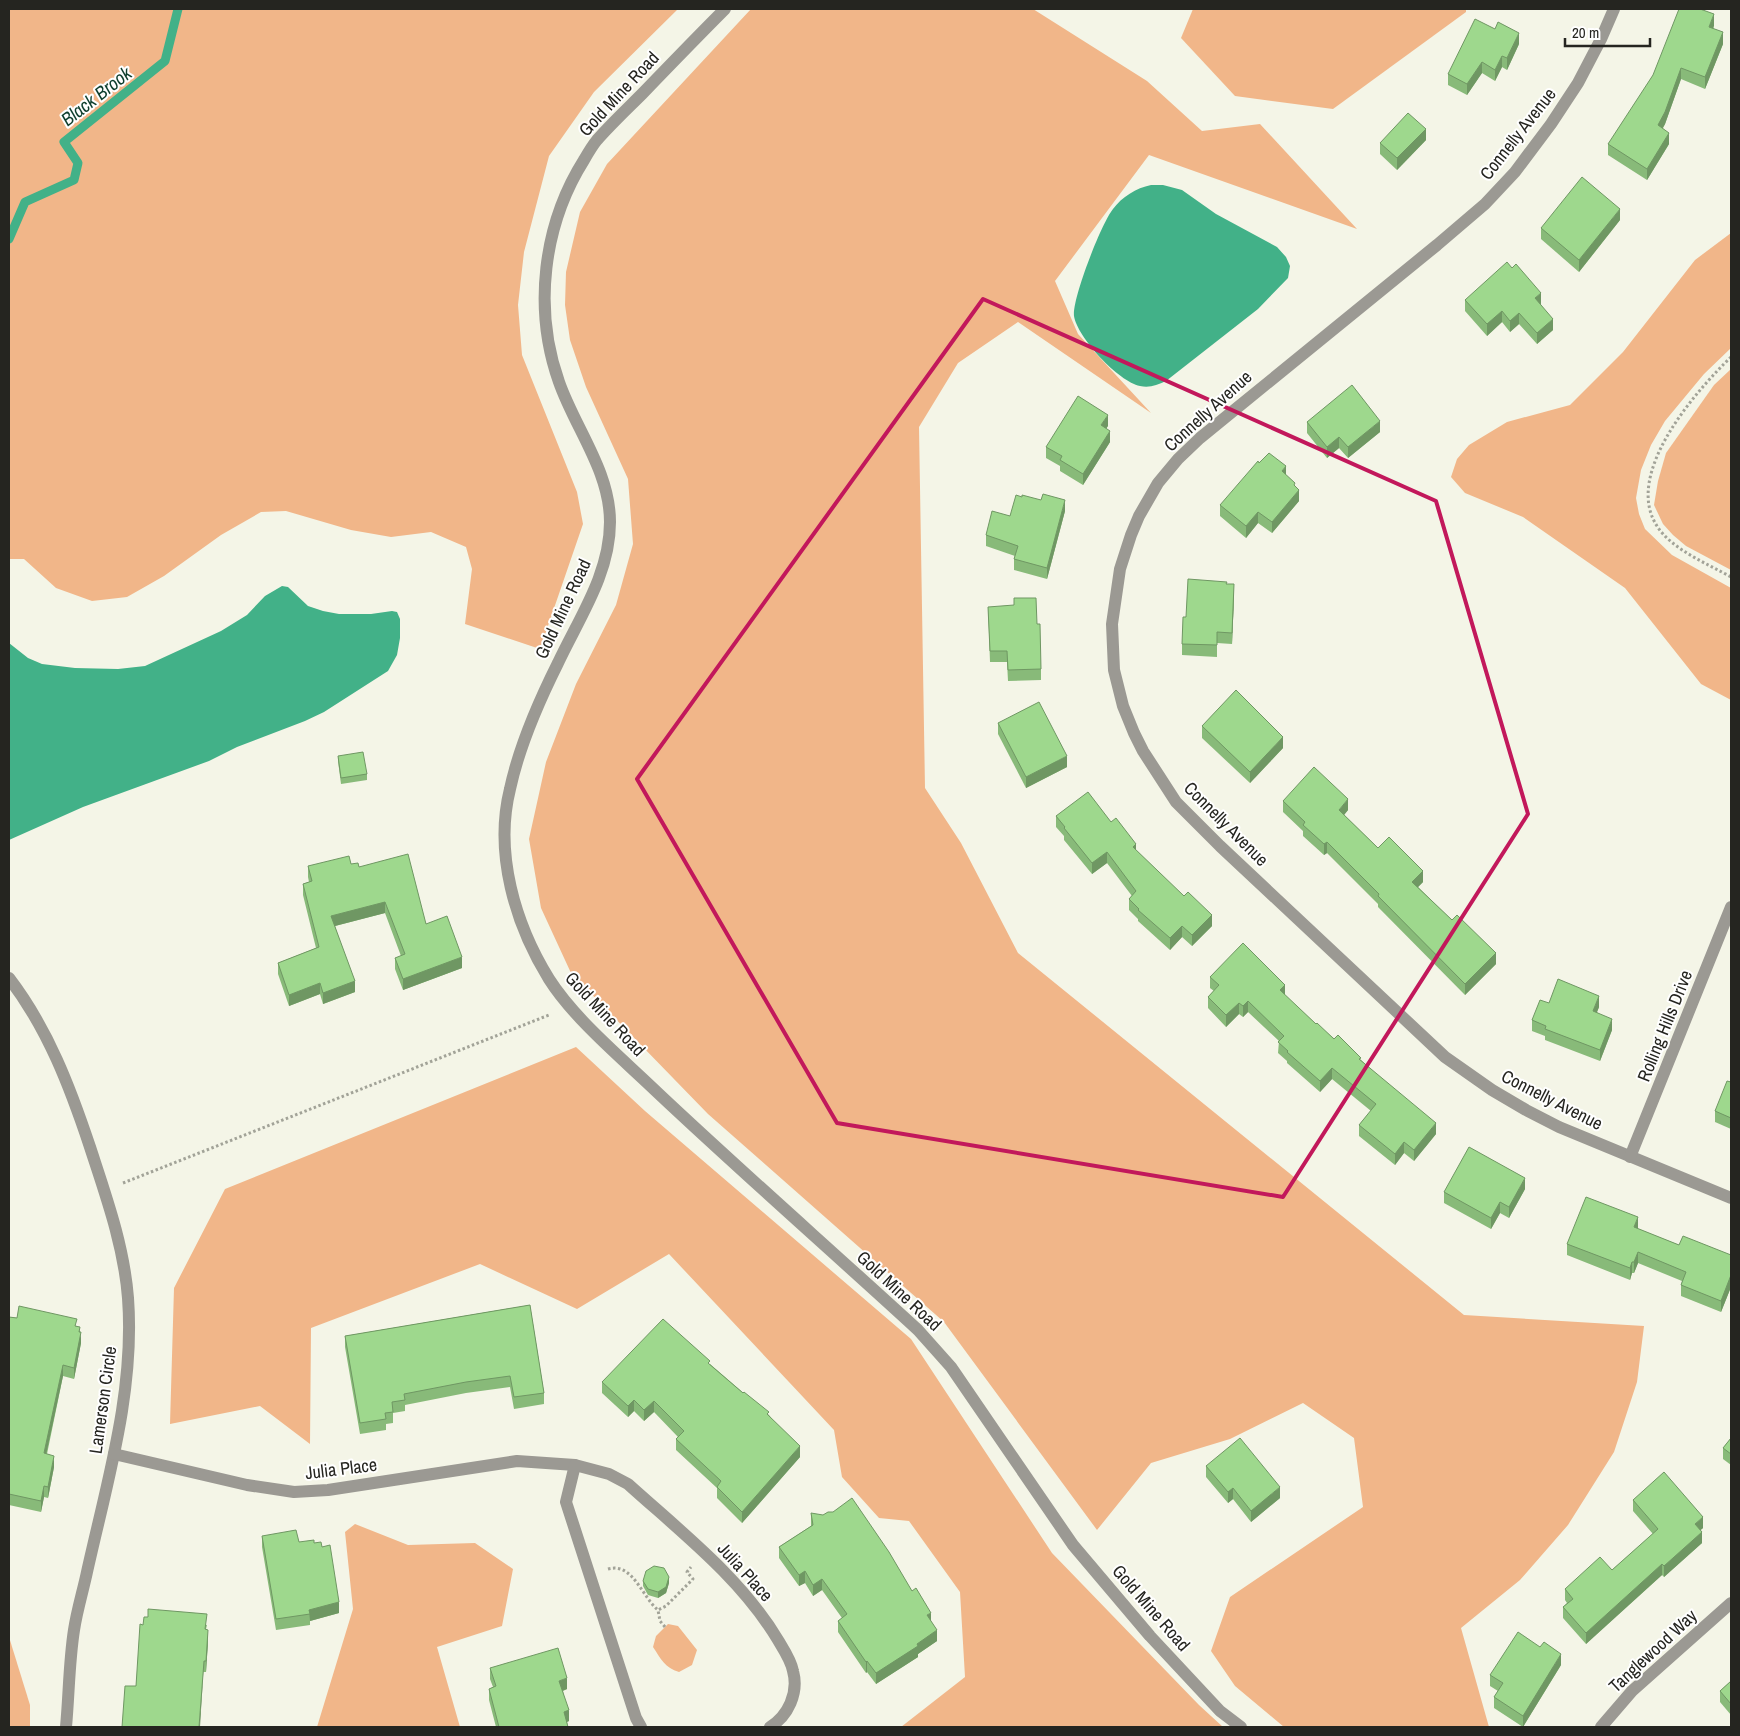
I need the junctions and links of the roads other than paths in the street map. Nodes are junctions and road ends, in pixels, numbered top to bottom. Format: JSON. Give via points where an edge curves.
{"nodes":[{"id":1,"x":725,"y":9,"type":"edge"},
{"id":2,"x":1614,"y":9,"type":"edge"},
{"id":3,"x":1731,"y":907,"type":"edge"},
{"id":4,"x":9,"y":978,"type":"edge"},
{"id":5,"x":1630,"y":1157,"type":"junction"},
{"id":6,"x":1731,"y":1198,"type":"edge"},
{"id":7,"x":114,"y":1454,"type":"junction"},
{"id":8,"x":574,"y":1465,"type":"junction"},
{"id":9,"x":1731,"y":1603,"type":"edge"},
{"id":10,"x":66,"y":1727,"type":"edge"},
{"id":11,"x":641,"y":1727,"type":"edge"},
{"id":12,"x":770,"y":1727,"type":"edge"},
{"id":13,"x":1241,"y":1727,"type":"edge"},
{"id":14,"x":1601,"y":1727,"type":"edge"}],
"edges":[{"from":1,"to":13,"type":"street","name":"Gold Mine Road","via":[[596,142],[573,178],[555,222],[544,298],[547,336],[558,379],[606,488],[610,536],[600,576],[544,691],[509,790],[505,844],[513,897],[534,953],[566,1002],[695,1128],[918,1330],[951,1367],[1073,1545],[1150,1636],[1220,1711]]},
{"from":2,"to":5,"type":"street","name":"Connelly Avenue","via":[[1578,83],[1551,124],[1515,172],[1485,204],[1200,438],[1158,483],[1139,516],[1124,554],[1112,624],[1114,670],[1123,706],[1143,751],[1176,802],[1445,1057],[1526,1110]]},
{"from":3,"to":5,"type":"street","name":"Rolling Hills Drive"},
{"from":4,"to":7,"type":"street","name":"Lamerson Circle","via":[[39,1022],[72,1095],[120,1246],[128,1298],[129,1332],[125,1394]]},
{"from":5,"to":6,"type":"street","name":"Connelly Avenue"},
{"from":7,"to":8,"type":"street","name":"Julia Place","via":[[247,1485],[303,1492],[517,1461]]},
{"from":7,"to":10,"type":"street","name":"Lamerson Circle","via":[[74,1630]]},
{"from":8,"to":11,"type":"street","via":[[566,1502]]},
{"from":8,"to":12,"type":"street","name":"Julia Place","via":[[609,1474],[628,1484],[704,1552],[765,1620],[785,1651],[794,1677],[794,1694],[787,1710]]},
{"from":9,"to":14,"type":"street","name":"Tanglewood Way","via":[[1632,1691]]}]}
